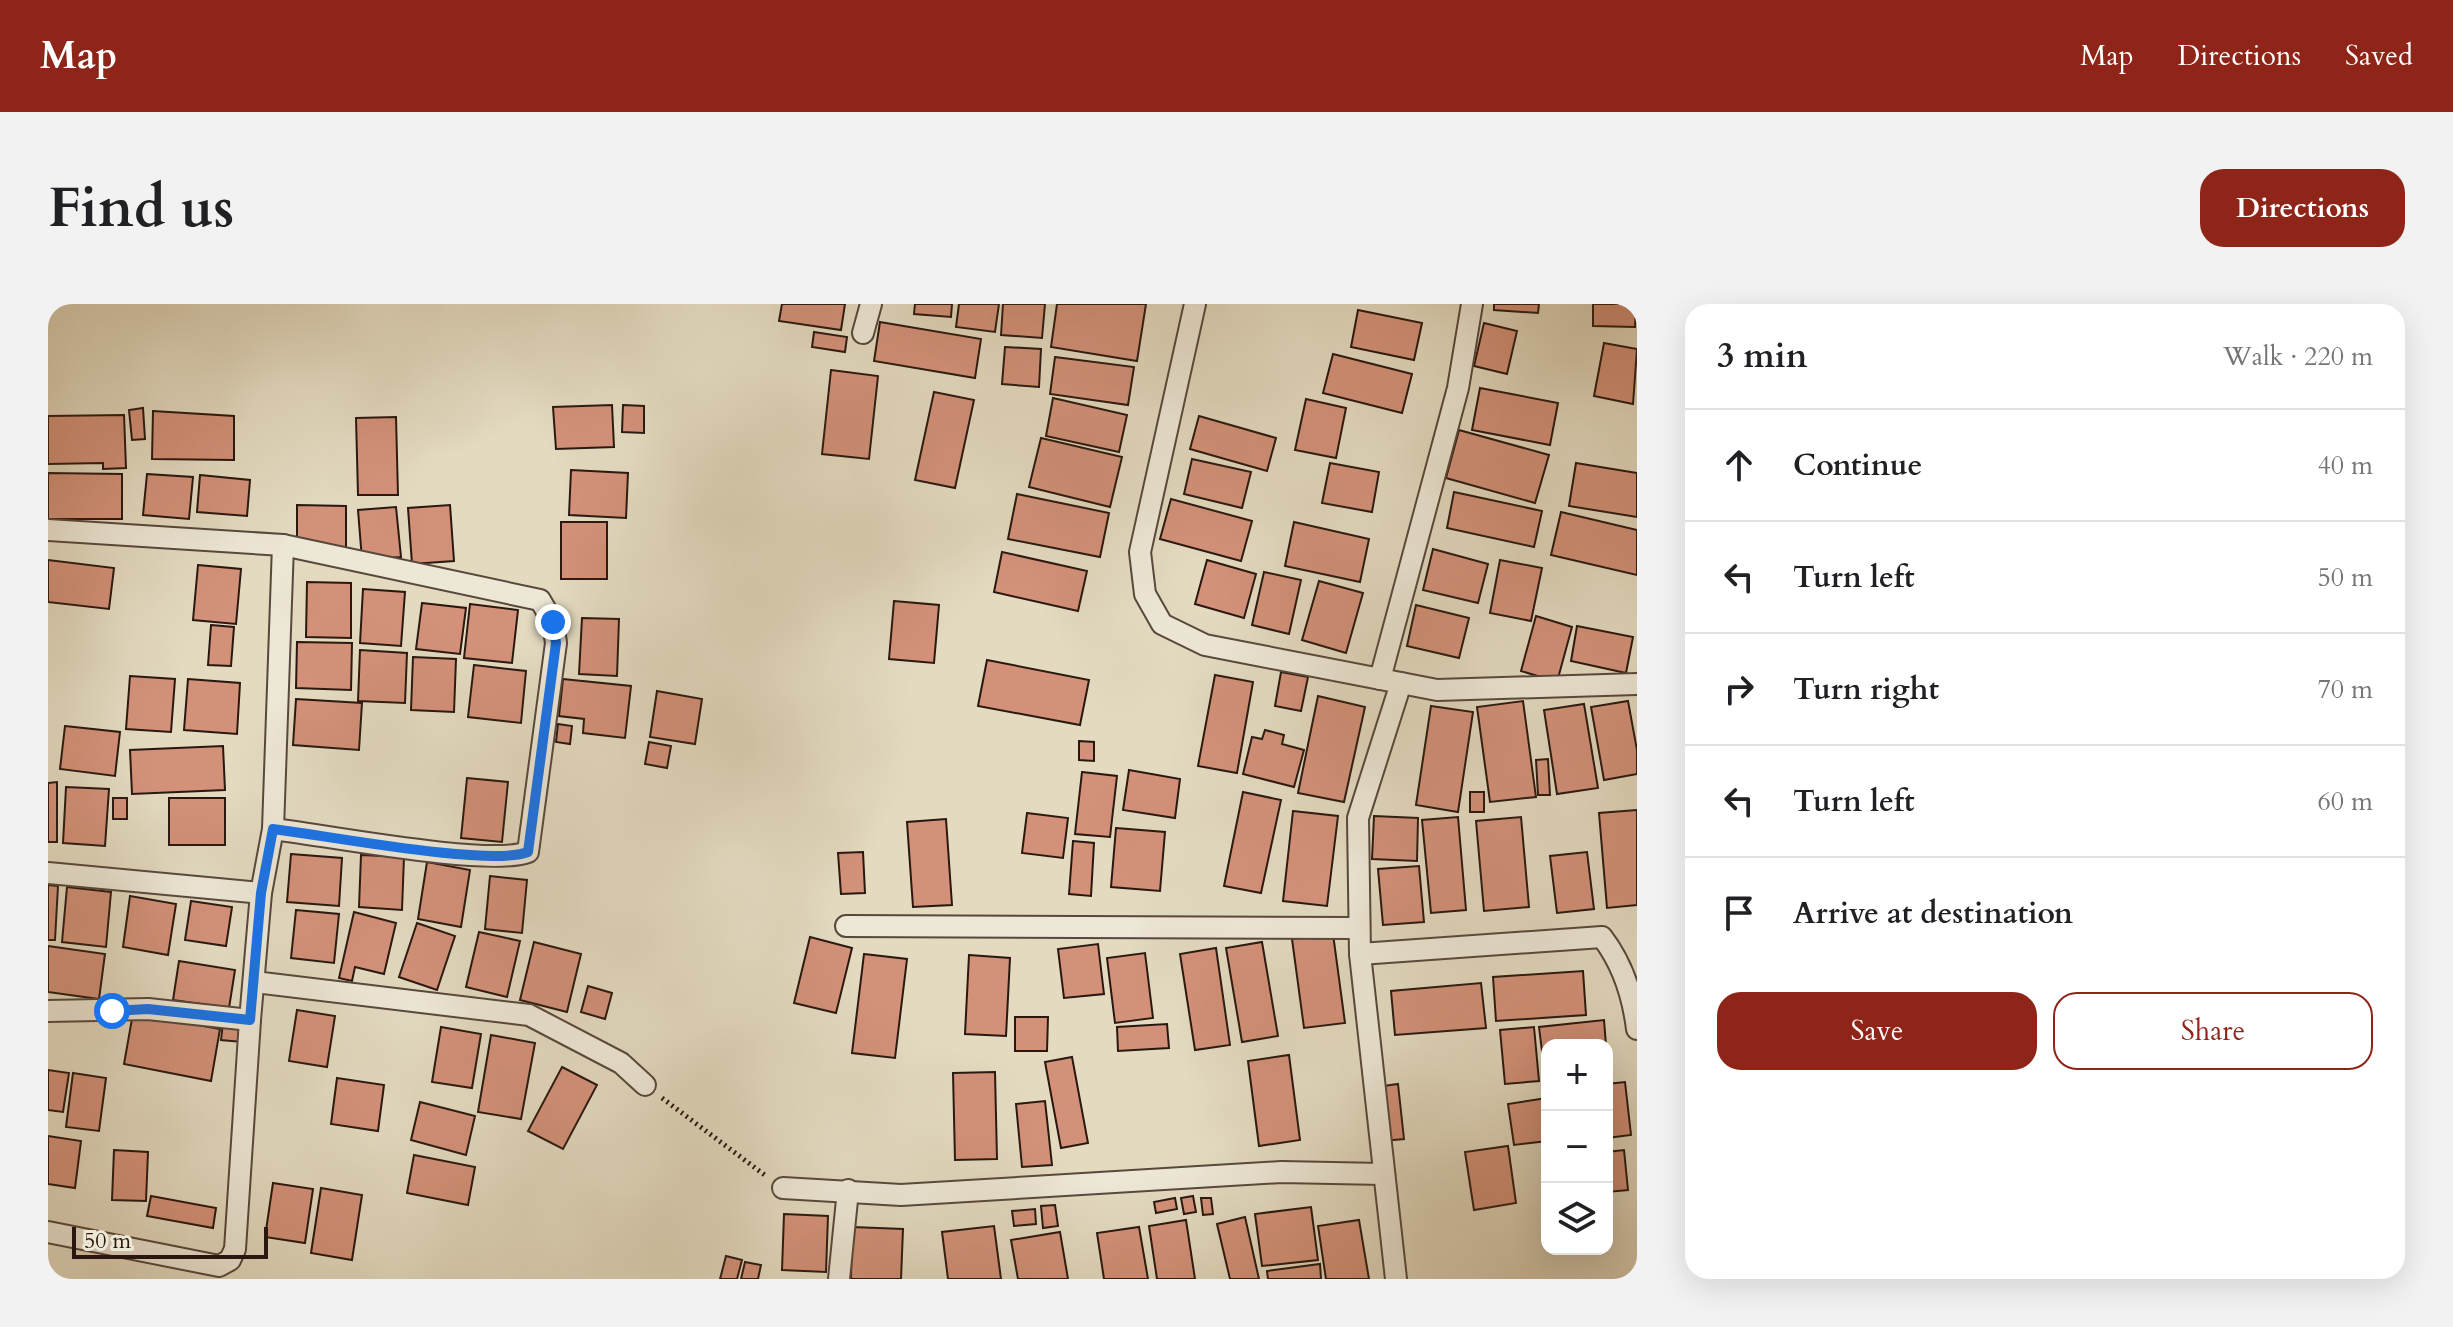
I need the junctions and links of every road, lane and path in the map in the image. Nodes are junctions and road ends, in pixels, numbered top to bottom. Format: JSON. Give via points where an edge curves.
{"nodes":[{"id":1,"x":871,"y":304,"type":"edge"},
{"id":2,"x":1195,"y":304,"type":"edge"},
{"id":3,"x":1472,"y":304,"type":"edge"},
{"id":4,"x":863,"y":333,"type":"dead end"},
{"id":5,"x":48,"y":530,"type":"edge"},
{"id":6,"x":283,"y":545,"type":"junction"},
{"id":7,"x":1380,"y":679,"type":"junction"},
{"id":8,"x":1401,"y":683,"type":"junction"},
{"id":9,"x":1637,"y":684,"type":"edge"},
{"id":10,"x":273,"y":829,"type":"junction"},
{"id":11,"x":48,"y":873,"type":"edge"},
{"id":12,"x":261,"y":893,"type":"junction"},
{"id":13,"x":846,"y":926,"type":"dead end"},
{"id":14,"x":1359,"y":928,"type":"junction"},
{"id":15,"x":1360,"y":954,"type":"junction"},
{"id":16,"x":254,"y":982,"type":"junction"},
{"id":17,"x":48,"y":1011,"type":"edge"},
{"id":18,"x":250,"y":1020,"type":"junction"},
{"id":19,"x":1637,"y":1029,"type":"edge"},
{"id":20,"x":645,"y":1085,"type":"joint"},
{"id":21,"x":1383,"y":1174,"type":"junction"},
{"id":22,"x":783,"y":1188,"type":"joint"},
{"id":23,"x":848,"y":1190,"type":"junction"},
{"id":24,"x":48,"y":1232,"type":"edge"},
{"id":25,"x":839,"y":1279,"type":"edge"},
{"id":26,"x":1396,"y":1279,"type":"edge"}],
"edges":[{"from":1,"to":4,"type":"street"},
{"from":2,"to":7,"type":"street","via":[[1140,552],[1145,594],[1162,624],[1205,645]]},
{"from":3,"to":7,"type":"street","via":[[1458,388]]},
{"from":5,"to":6,"type":"street"},
{"from":6,"to":10,"type":"street"},
{"from":6,"to":10,"type":"street","via":[[540,600],[553,622],[556,643],[528,852],[516,857],[471,854]]},
{"from":7,"to":8,"type":"street"},
{"from":8,"to":9,"type":"street","via":[[1437,690]]},
{"from":8,"to":14,"type":"street","via":[[1358,818]]},
{"from":10,"to":12,"type":"street"},
{"from":11,"to":12,"type":"street"},
{"from":12,"to":16,"type":"street"},
{"from":13,"to":14,"type":"street"},
{"from":14,"to":15,"type":"street"},
{"from":15,"to":19,"type":"street","via":[[1602,937],[1615,955]]},
{"from":15,"to":21,"type":"street"},
{"from":16,"to":18,"type":"street"},
{"from":16,"to":20,"type":"street","via":[[529,1015],[621,1063]]},
{"from":17,"to":18,"type":"street","via":[[148,1009]]},
{"from":18,"to":24,"type":"street","via":[[235,1249],[230,1260],[219,1266]]},
{"from":20,"to":22,"type":"path"},
{"from":21,"to":23,"type":"street","via":[[1281,1172],[961,1194]]},
{"from":21,"to":26,"type":"street"},
{"from":22,"to":23,"type":"street"},
{"from":23,"to":25,"type":"street"}]}
